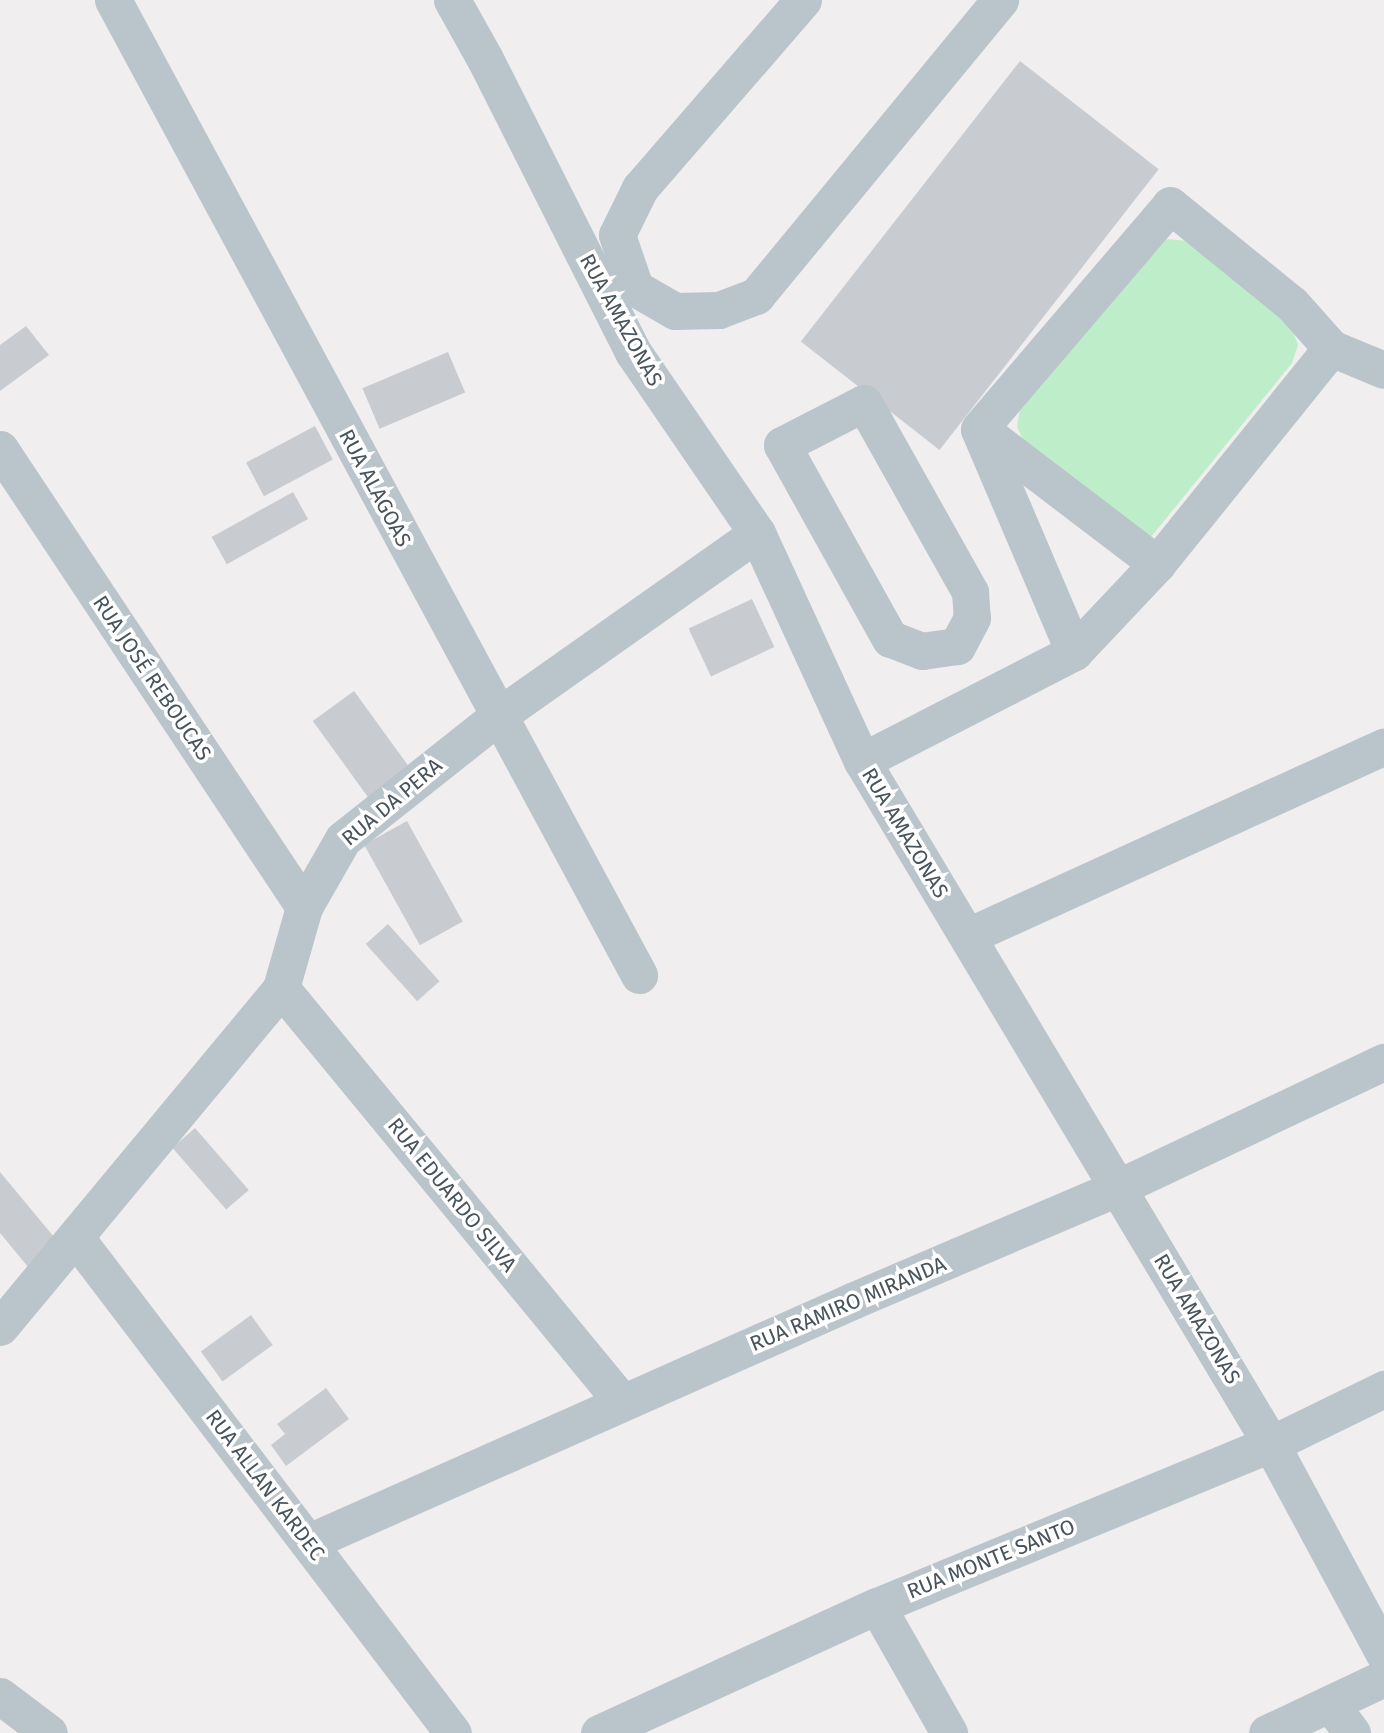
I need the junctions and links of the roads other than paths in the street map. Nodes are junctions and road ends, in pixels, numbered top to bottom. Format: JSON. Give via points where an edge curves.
{"nodes":[{"id":1,"x":113,"y":0,"type":"edge"},
{"id":2,"x":452,"y":0,"type":"edge"},
{"id":3,"x":803,"y":0,"type":"edge"},
{"id":4,"x":1000,"y":0,"type":"edge"},
{"id":5,"x":1331,"y":348,"type":"junction"},
{"id":6,"x":1384,"y":369,"type":"edge"},
{"id":7,"x":979,"y":429,"type":"junction"},
{"id":8,"x":0,"y":449,"type":"edge"},
{"id":9,"x":757,"y":533,"type":"junction"},
{"id":10,"x":1157,"y":564,"type":"junction"},
{"id":11,"x":957,"y":646,"type":"junction"},
{"id":12,"x":1074,"y":652,"type":"junction"},
{"id":13,"x":980,"y":700,"type":"junction"},
{"id":14,"x":499,"y":716,"type":"junction"},
{"id":15,"x":1384,"y":746,"type":"edge"},
{"id":16,"x":862,"y":761,"type":"junction"},
{"id":17,"x":304,"y":907,"type":"junction"},
{"id":18,"x":968,"y":936,"type":"junction"},
{"id":19,"x":639,"y":975,"type":"dead end"},
{"id":20,"x":281,"y":988,"type":"junction"},
{"id":21,"x":1384,"y":1062,"type":"edge"},
{"id":22,"x":1119,"y":1187,"type":"junction"},
{"id":23,"x":76,"y":1238,"type":"junction"},
{"id":24,"x":0,"y":1327,"type":"edge"},
{"id":25,"x":1384,"y":1389,"type":"edge"},
{"id":26,"x":622,"y":1402,"type":"junction"},
{"id":27,"x":1271,"y":1444,"type":"junction"},
{"id":28,"x":309,"y":1542,"type":"junction"},
{"id":29,"x":877,"y":1606,"type":"junction"},
{"id":30,"x":1384,"y":1654,"type":"edge"},
{"id":31,"x":1384,"y":1678,"type":"edge"},
{"id":32,"x":0,"y":1696,"type":"edge"},
{"id":33,"x":1342,"y":1719,"type":"edge"},
{"id":34,"x":49,"y":1733,"type":"edge"},
{"id":35,"x":453,"y":1733,"type":"edge"},
{"id":36,"x":599,"y":1733,"type":"edge"},
{"id":37,"x":949,"y":1733,"type":"edge"},
{"id":38,"x":1267,"y":1733,"type":"edge"}],
"edges":[{"from":1,"to":14,"type":"street","name":"RUA ALAGOAS"},
{"from":2,"to":9,"type":"street","name":"RUA AMAZONAS","via":[[633,352]]},
{"from":3,"to":4,"type":"street","via":[[640,188],[617,235],[635,288],[675,311],[719,310],[756,296]]},
{"from":5,"to":6,"type":"street"},
{"from":5,"to":7,"type":"street","via":[[1292,304],[1170,205]]},
{"from":5,"to":10,"type":"street"},
{"from":7,"to":10,"type":"street"},
{"from":7,"to":12,"type":"street"},
{"from":8,"to":17,"type":"street","name":"RUA JOSÉ REBOUCAS"},
{"from":9,"to":14,"type":"street","name":"RUA DA PERA"},
{"from":9,"to":16,"type":"street","name":"RUA AMAZONAS"},
{"from":10,"to":12,"type":"street"},
{"from":11,"to":11,"type":"street","via":[[972,618],[970,592],[864,403],[782,445],[890,639],[922,651]]},
{"from":11,"to":13,"type":"street"},
{"from":12,"to":13,"type":"street"},
{"from":13,"to":16,"type":"street"},
{"from":14,"to":17,"type":"street","name":"RUA DA PERA","via":[[343,839]]},
{"from":14,"to":19,"type":"street","name":"RUA ALAGOAS"},
{"from":15,"to":18,"type":"street"},
{"from":16,"to":18,"type":"street","name":"RUA AMAZONAS"},
{"from":17,"to":20,"type":"street","name":"RUA DA PERA"},
{"from":18,"to":22,"type":"street","name":"RUA AMAZONAS"},
{"from":20,"to":23,"type":"street","name":"RUA DA PERA"},
{"from":20,"to":26,"type":"street","name":"RUA EDUARDO SILVA"},
{"from":21,"to":22,"type":"street","name":"RUA RAMIRO MIRANDA"},
{"from":22,"to":26,"type":"street","name":"RUA RAMIRO MIRANDA"},
{"from":22,"to":27,"type":"street","name":"RUA AMAZONAS"},
{"from":23,"to":24,"type":"street","name":"RUA DA PERA"},
{"from":23,"to":28,"type":"street","name":"RUA ALLAN KARDEC"},
{"from":25,"to":27,"type":"street","name":"RUA MONTE SANTO"},
{"from":26,"to":28,"type":"street","name":"RUA RAMIRO MIRANDA"},
{"from":27,"to":29,"type":"street","name":"RUA MONTE SANTO"},
{"from":27,"to":30,"type":"street","name":"RUA AMAZONAS"},
{"from":28,"to":35,"type":"street","name":"RUA ALLAN KARDEC"},
{"from":29,"to":36,"type":"street","name":"RUA MONTE SANTO"},
{"from":29,"to":37,"type":"street"},
{"from":31,"to":33,"type":"street"},
{"from":32,"to":34,"type":"street"},
{"from":33,"to":38,"type":"street"}]}
